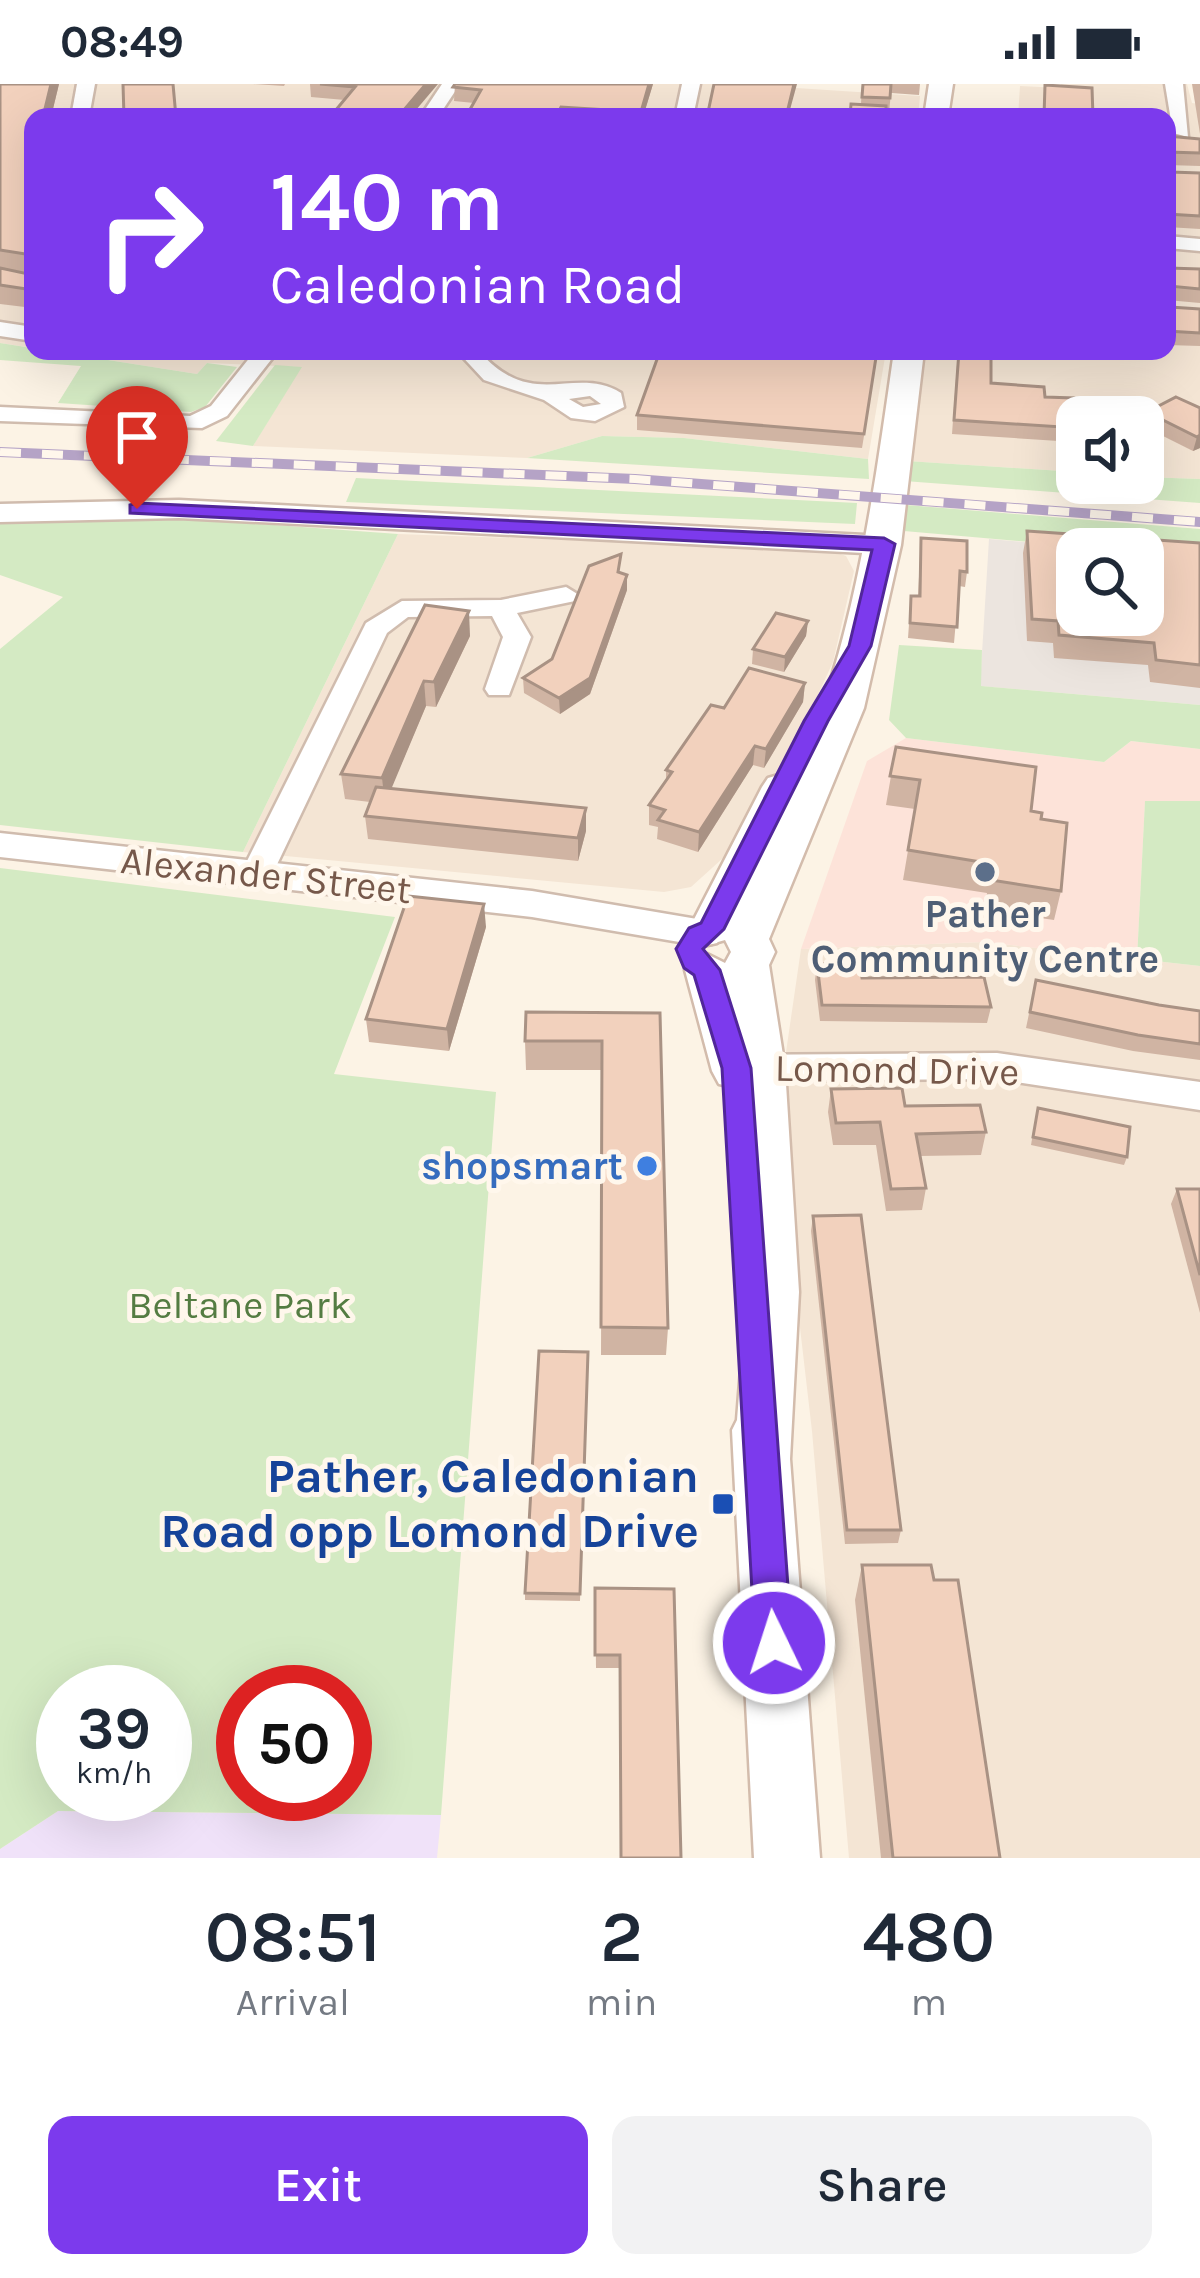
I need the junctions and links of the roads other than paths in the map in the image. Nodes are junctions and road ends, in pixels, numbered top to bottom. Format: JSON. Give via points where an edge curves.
{"nodes":[{"id":1,"x":1174,"y":84,"type":"edge"},
{"id":2,"x":1183,"y":133,"type":"edge"},
{"id":3,"x":260,"y":360,"type":"edge"},
{"id":4,"x":476,"y":360,"type":"edge"},
{"id":5,"x":908,"y":360,"type":"edge"},
{"id":6,"x":551,"y":394,"type":"dead end"},
{"id":7,"x":0,"y":414,"type":"edge"},
{"id":8,"x":0,"y":513,"type":"edge"},
{"id":9,"x":884,"y":544,"type":"junction"},
{"id":10,"x":566,"y":595,"type":"dead end"},
{"id":11,"x":502,"y":608,"type":"junction"},
{"id":12,"x":499,"y":689,"type":"dead end"},
{"id":13,"x":0,"y":845,"type":"edge"},
{"id":14,"x":256,"y":875,"type":"junction"},
{"id":15,"x":719,"y":950,"type":"junction"},
{"id":16,"x":748,"y":1068,"type":"junction"},
{"id":17,"x":1200,"y":1096,"type":"edge"},
{"id":18,"x":788,"y":1858,"type":"edge"}],
"edges":[{"from":1,"to":2,"type":"street"},
{"from":3,"to":7,"type":"street","via":[[205,420]]},
{"from":4,"to":6,"type":"street","via":[[487,372]]},
{"from":5,"to":9,"type":"main road"},
{"from":8,"to":9,"type":"street","via":[[178,509]]},
{"from":9,"to":15,"type":"main road","via":[[836,735]]},
{"from":10,"to":11,"type":"street"},
{"from":11,"to":12,"type":"street","via":[[517,637]]},
{"from":11,"to":14,"type":"street","via":[[402,609],[376,629]]},
{"from":13,"to":14,"type":"street","name":"Alexander Street"},
{"from":14,"to":15,"type":"street","name":"Alexander Street","via":[[532,904]]},
{"from":15,"to":16,"type":"main road"},
{"from":16,"to":17,"type":"street","name":"Lomond Drive","via":[[998,1066]]},
{"from":16,"to":18,"type":"main road"}]}
